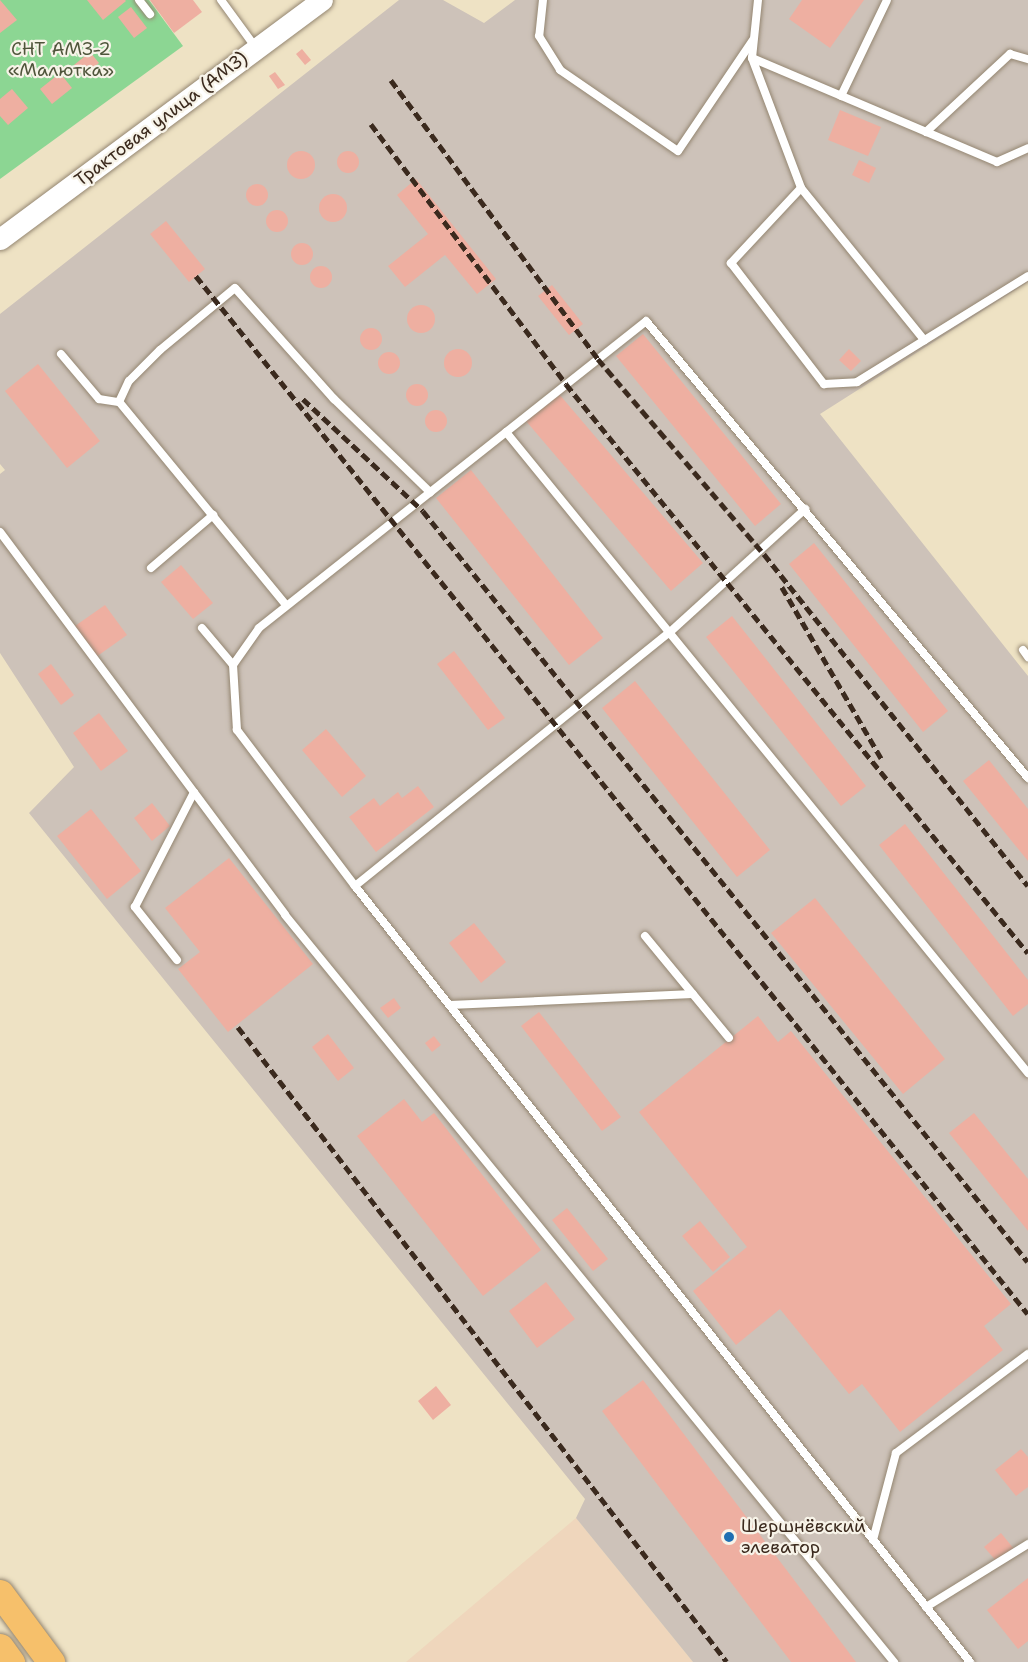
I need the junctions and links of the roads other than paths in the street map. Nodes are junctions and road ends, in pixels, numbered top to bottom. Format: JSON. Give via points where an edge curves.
{"nodes":[{"id":1,"x":139,"y":0,"type":"edge"},
{"id":2,"x":221,"y":0,"type":"edge"},
{"id":3,"x":543,"y":0,"type":"edge"},
{"id":4,"x":758,"y":0,"type":"edge"},
{"id":5,"x":887,"y":0,"type":"edge"},
{"id":6,"x":315,"y":2,"type":"edge"},
{"id":7,"x":150,"y":14,"type":"dead end"},
{"id":8,"x":753,"y":39,"type":"junction"},
{"id":9,"x":256,"y":48,"type":"junction"},
{"id":10,"x":752,"y":58,"type":"junction"},
{"id":11,"x":1028,"y":59,"type":"edge"},
{"id":12,"x":841,"y":96,"type":"junction"},
{"id":13,"x":926,"y":132,"type":"junction"},
{"id":14,"x":1028,"y":148,"type":"edge"},
{"id":15,"x":801,"y":188,"type":"junction"},
{"id":16,"x":0,"y":239,"type":"edge"},
{"id":17,"x":1028,"y":276,"type":"edge"},
{"id":18,"x":924,"y":340,"type":"junction"},
{"id":19,"x":62,"y":354,"type":"dead end"},
{"id":20,"x":118,"y":402,"type":"junction"},
{"id":21,"x":506,"y":432,"type":"junction"},
{"id":22,"x":430,"y":492,"type":"junction"},
{"id":23,"x":805,"y":509,"type":"junction"},
{"id":24,"x":213,"y":515,"type":"junction"},
{"id":25,"x":0,"y":532,"type":"edge"},
{"id":26,"x":152,"y":568,"type":"dead end"},
{"id":27,"x":286,"y":605,"type":"junction"},
{"id":28,"x":202,"y":628,"type":"dead end"},
{"id":29,"x":670,"y":632,"type":"junction"},
{"id":30,"x":233,"y":665,"type":"junction"},
{"id":31,"x":1028,"y":778,"type":"edge"},
{"id":32,"x":194,"y":792,"type":"junction"},
{"id":33,"x":355,"y":886,"type":"junction"},
{"id":34,"x":645,"y":936,"type":"dead end"},
{"id":35,"x":177,"y":960,"type":"dead end"},
{"id":36,"x":693,"y":994,"type":"junction"},
{"id":37,"x":450,"y":1005,"type":"junction"},
{"id":38,"x":729,"y":1038,"type":"dead end"},
{"id":39,"x":1028,"y":1073,"type":"edge"},
{"id":40,"x":1028,"y":1354,"type":"edge"},
{"id":41,"x":873,"y":1539,"type":"junction"},
{"id":42,"x":1028,"y":1545,"type":"edge"},
{"id":43,"x":0,"y":1593,"type":"edge"},
{"id":44,"x":926,"y":1607,"type":"junction"},
{"id":45,"x":0,"y":1647,"type":"edge"},
{"id":46,"x":11,"y":1662,"type":"edge"},
{"id":47,"x":51,"y":1662,"type":"edge"},
{"id":48,"x":894,"y":1662,"type":"edge"},
{"id":49,"x":970,"y":1662,"type":"edge"}],
"edges":[{"from":1,"to":7,"type":"lane"},
{"from":2,"to":9,"type":"lane"},
{"from":3,"to":8,"type":"lane","via":[[539,36],[560,70],[678,151]]},
{"from":4,"to":8,"type":"lane"},
{"from":5,"to":12,"type":"lane"},
{"from":6,"to":9,"type":"street","name":"Трактовая улица (АМЗ)"},
{"from":8,"to":10,"type":"lane"},
{"from":9,"to":16,"type":"street","name":"Трактовая улица (АМЗ)"},
{"from":10,"to":12,"type":"lane"},
{"from":10,"to":15,"type":"lane"},
{"from":11,"to":13,"type":"lane","via":[[1010,54]]},
{"from":12,"to":13,"type":"lane"},
{"from":13,"to":14,"type":"lane","via":[[997,162]]},
{"from":15,"to":18,"type":"lane"},
{"from":15,"to":18,"type":"lane","via":[[731,263],[824,384],[857,382]]},
{"from":17,"to":18,"type":"lane"},
{"from":19,"to":20,"type":"lane","via":[[99,399]]},
{"from":20,"to":22,"type":"lane","via":[[129,381],[160,350],[235,288],[334,399]]},
{"from":20,"to":24,"type":"lane"},
{"from":21,"to":22,"type":"lane"},
{"from":21,"to":23,"type":"lane","via":[[646,321]]},
{"from":21,"to":29,"type":"lane"},
{"from":22,"to":27,"type":"lane"},
{"from":23,"to":29,"type":"lane"},
{"from":23,"to":31,"type":"lane"},
{"from":24,"to":26,"type":"lane"},
{"from":24,"to":27,"type":"lane"},
{"from":25,"to":32,"type":"lane"},
{"from":27,"to":30,"type":"lane","via":[[259,628]]},
{"from":28,"to":30,"type":"lane"},
{"from":29,"to":33,"type":"lane"},
{"from":29,"to":39,"type":"lane"},
{"from":30,"to":33,"type":"lane","via":[[237,730]]},
{"from":32,"to":35,"type":"lane","via":[[135,907]]},
{"from":32,"to":48,"type":"lane","via":[[285,915]]},
{"from":33,"to":37,"type":"lane"},
{"from":34,"to":36,"type":"lane"},
{"from":36,"to":37,"type":"lane"},
{"from":36,"to":38,"type":"lane"},
{"from":37,"to":41,"type":"lane"},
{"from":40,"to":41,"type":"lane","via":[[896,1453]]},
{"from":41,"to":44,"type":"lane"},
{"from":42,"to":44,"type":"lane"},
{"from":43,"to":47,"type":"main road"},
{"from":44,"to":49,"type":"lane"},
{"from":45,"to":46,"type":"main road"}]}
